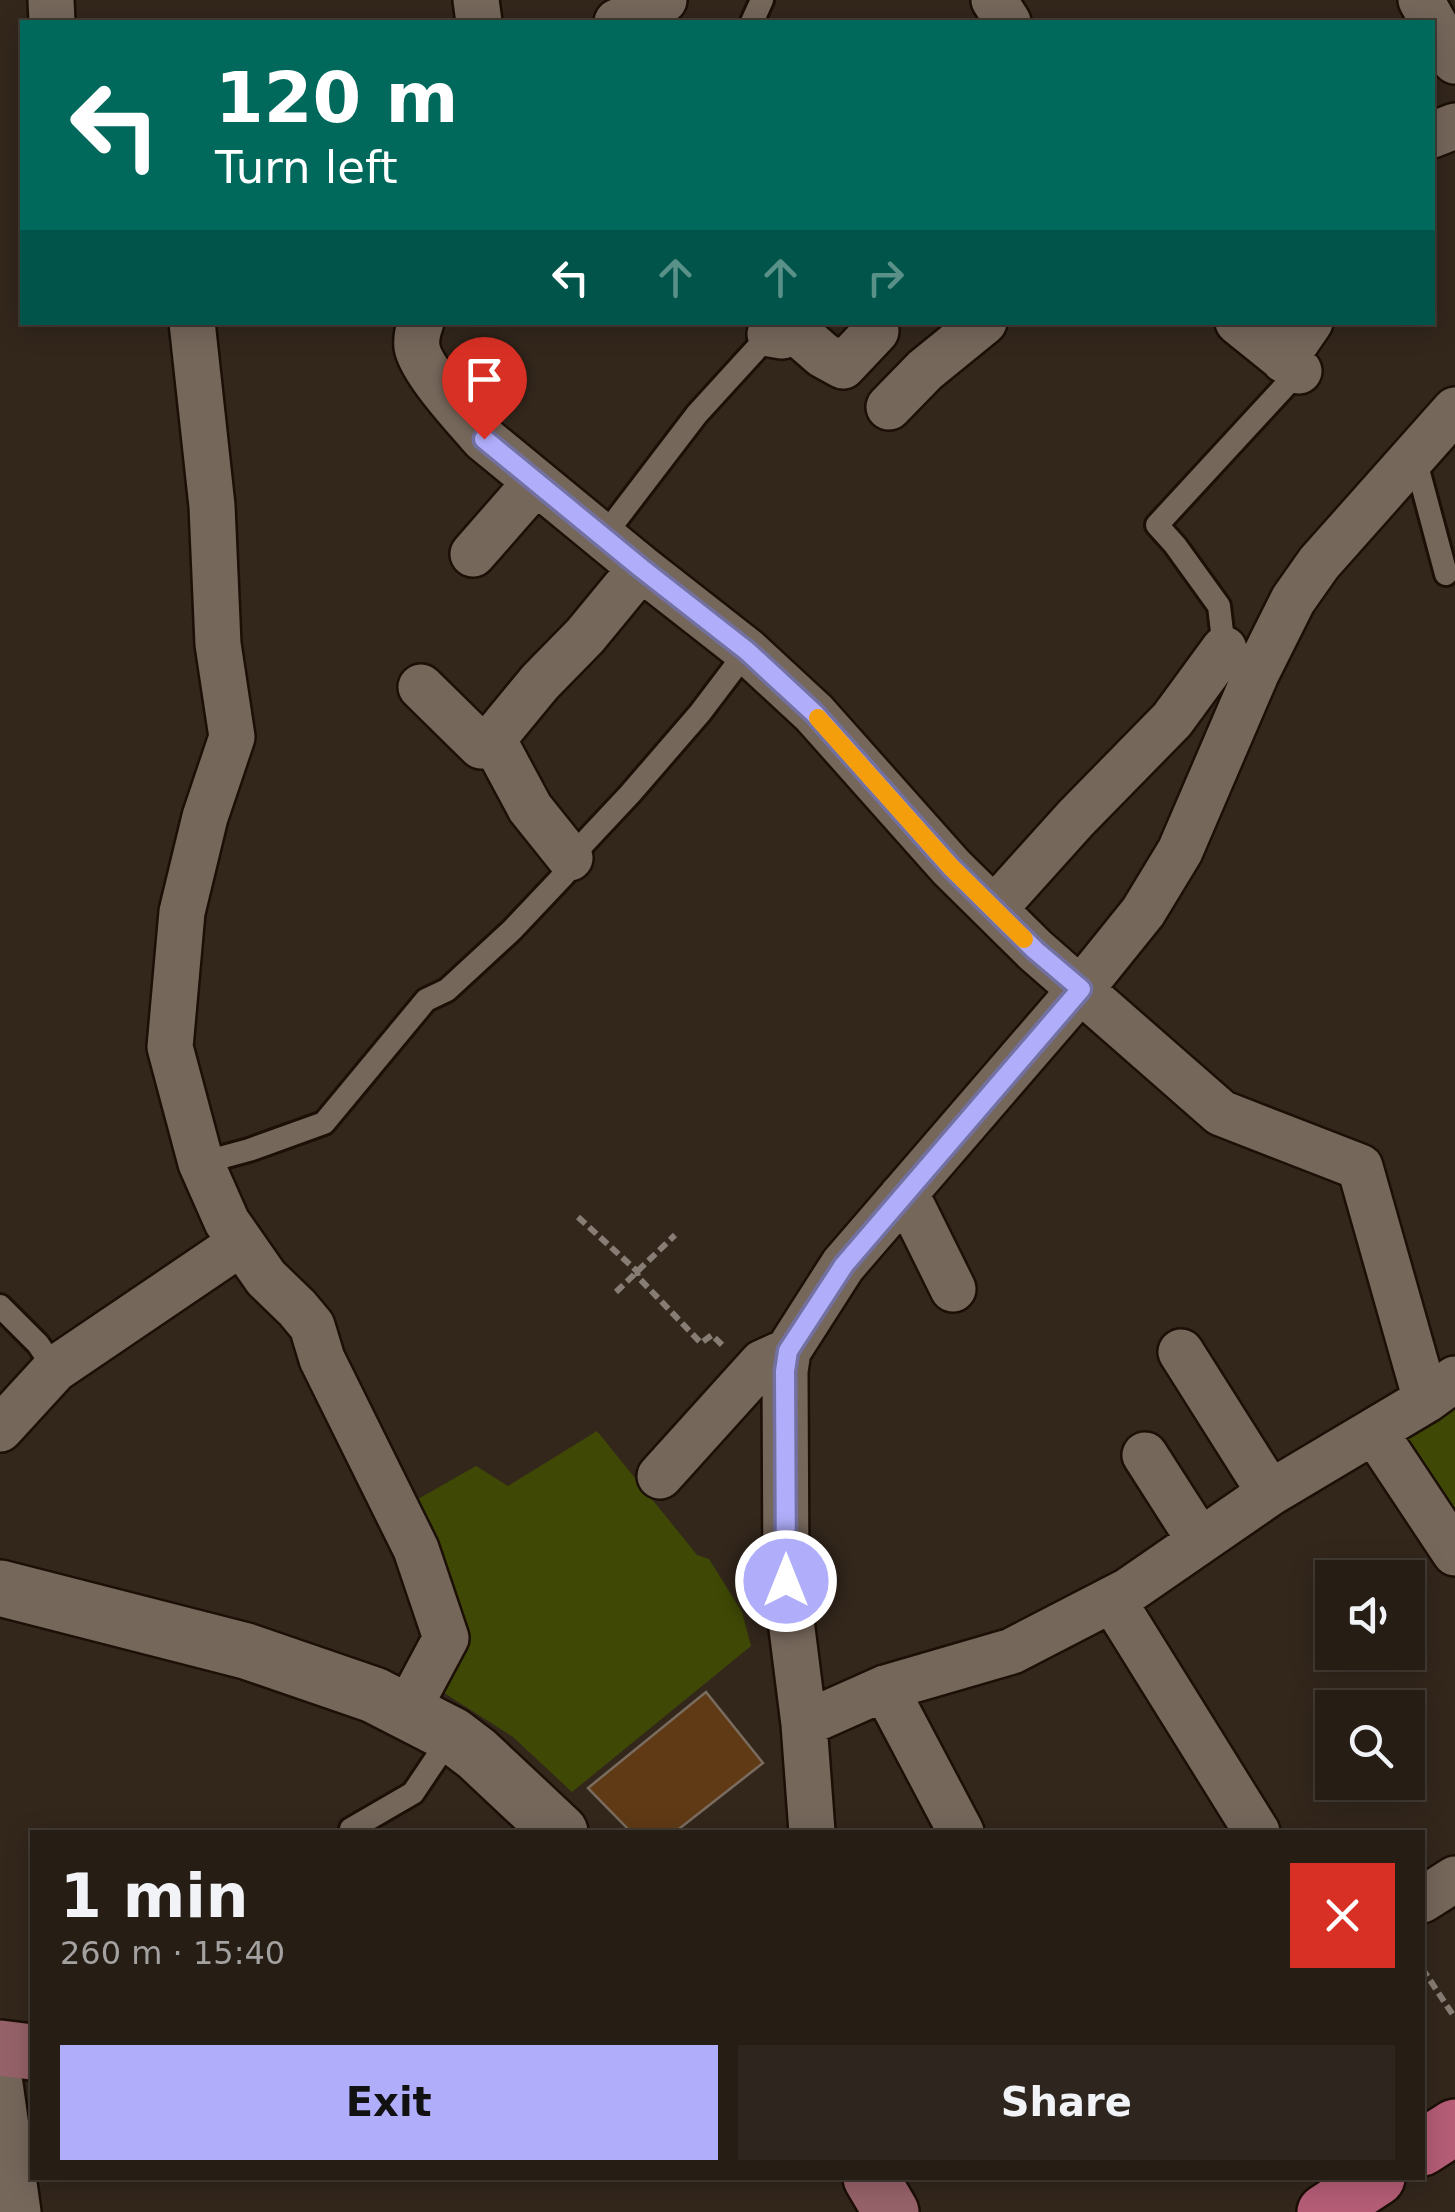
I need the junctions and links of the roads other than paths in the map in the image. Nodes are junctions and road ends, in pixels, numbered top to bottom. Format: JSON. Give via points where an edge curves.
{"nodes":[{"id":1,"x":664,"y":0,"type":"edge"},
{"id":2,"x":622,"y":20,"type":"edge"},
{"id":3,"x":1435,"y":25,"type":"edge"},
{"id":4,"x":1455,"y":61,"type":"edge"},
{"id":5,"x":192,"y":325,"type":"edge"},
{"id":6,"x":421,"y":325,"type":"edge"},
{"id":7,"x":980,"y":325,"type":"edge"},
{"id":8,"x":1242,"y":325,"type":"edge"},
{"id":9,"x":1309,"y":325,"type":"edge"},
{"id":10,"x":770,"y":328,"type":"edge"},
{"id":11,"x":876,"y":331,"type":"dead end"},
{"id":12,"x":1292,"y":365,"type":"junction"},
{"id":13,"x":889,"y":406,"type":"dead end"},
{"id":14,"x":1455,"y":410,"type":"edge"},
{"id":15,"x":1409,"y":462,"type":"junction"},
{"id":16,"x":536,"y":482,"type":"junction"},
{"id":17,"x":603,"y":537,"type":"junction"},
{"id":18,"x":473,"y":554,"type":"dead end"},
{"id":19,"x":641,"y":568,"type":"junction"},
{"id":20,"x":1446,"y":574,"type":"dead end"},
{"id":21,"x":747,"y":651,"type":"junction"},
{"id":22,"x":1240,"y":661,"type":"junction"},
{"id":23,"x":421,"y":688,"type":"dead end"},
{"id":24,"x":493,"y":740,"type":"junction"},
{"id":25,"x":570,"y":858,"type":"junction"},
{"id":26,"x":994,"y":909,"type":"junction"},
{"id":27,"x":1081,"y":989,"type":"junction"},
{"id":28,"x":201,"y":1163,"type":"junction"},
{"id":29,"x":902,"y":1196,"type":"junction"},
{"id":30,"x":241,"y":1244,"type":"junction"},
{"id":31,"x":953,"y":1289,"type":"dead end"},
{"id":32,"x":0,"y":1306,"type":"edge"},
{"id":33,"x":1182,"y":1352,"type":"dead end"},
{"id":34,"x":770,"y":1363,"type":"junction"},
{"id":35,"x":55,"y":1369,"type":"junction"},
{"id":36,"x":1441,"y":1389,"type":"edge"},
{"id":37,"x":0,"y":1428,"type":"edge"},
{"id":38,"x":1374,"y":1430,"type":"junction"},
{"id":39,"x":1145,"y":1455,"type":"dead end"},
{"id":40,"x":660,"y":1476,"type":"dead end"},
{"id":41,"x":1270,"y":1493,"type":"junction"},
{"id":42,"x":1200,"y":1542,"type":"junction"},
{"id":43,"x":1455,"y":1553,"type":"edge"},
{"id":44,"x":0,"y":1588,"type":"edge"},
{"id":45,"x":1112,"y":1599,"type":"junction"},
{"id":46,"x":885,"y":1688,"type":"junction"},
{"id":47,"x":429,"y":1723,"type":"junction"},
{"id":48,"x":804,"y":1724,"type":"junction"},
{"id":49,"x":352,"y":1830,"type":"edge"},
{"id":50,"x":558,"y":1830,"type":"edge"},
{"id":51,"x":812,"y":1830,"type":"edge"},
{"id":52,"x":961,"y":1830,"type":"edge"},
{"id":53,"x":1256,"y":1830,"type":"edge"},
{"id":54,"x":1455,"y":1880,"type":"edge"},
{"id":55,"x":1425,"y":1898,"type":"edge"},
{"id":56,"x":8,"y":2062,"type":"edge"},
{"id":57,"x":1455,"y":2126,"type":"edge"},
{"id":58,"x":1425,"y":2146,"type":"edge"},
{"id":59,"x":872,"y":2180,"type":"edge"},
{"id":60,"x":1374,"y":2180,"type":"edge"},
{"id":61,"x":18,"y":2212,"type":"edge"},
{"id":62,"x":891,"y":2212,"type":"edge"},
{"id":63,"x":1325,"y":2212,"type":"edge"}],
"edges":[{"from":1,"to":2,"type":"street"},
{"from":3,"to":4,"type":"street"},
{"from":5,"to":28,"type":"street","via":[[212,506],[218,644],[232,737],[182,912],[170,1048]]},
{"from":6,"to":16,"type":"street","via":[[417,349],[432,375],[484,439]]},
{"from":7,"to":13,"type":"street"},
{"from":8,"to":12,"type":"street"},
{"from":9,"to":12,"type":"street"},
{"from":10,"to":11,"type":"street","via":[[782,336],[794,329],[844,366]]},
{"from":10,"to":17,"type":"lane"},
{"from":12,"to":22,"type":"lane","via":[[1158,525],[1219,606]]},
{"from":14,"to":15,"type":"street"},
{"from":15,"to":20,"type":"lane","via":[[1419,473]]},
{"from":15,"to":22,"type":"street"},
{"from":16,"to":17,"type":"street"},
{"from":16,"to":18,"type":"street"},
{"from":17,"to":19,"type":"street"},
{"from":19,"to":21,"type":"street"},
{"from":19,"to":24,"type":"street"},
{"from":21,"to":25,"type":"lane"},
{"from":21,"to":26,"type":"street","via":[[814,713]]},
{"from":22,"to":26,"type":"street","via":[[1172,720]]},
{"from":22,"to":27,"type":"street","via":[[1180,851],[1143,912]]},
{"from":23,"to":24,"type":"street","via":[[482,746]]},
{"from":24,"to":25,"type":"street","via":[[530,808]]},
{"from":25,"to":28,"type":"lane","via":[[564,875],[512,930],[447,990],[426,1000],[324,1123]]},
{"from":26,"to":27,"type":"street"},
{"from":27,"to":29,"type":"street"},
{"from":27,"to":36,"type":"street","via":[[1221,1113],[1360,1167]]},
{"from":28,"to":30,"type":"street"},
{"from":29,"to":31,"type":"street"},
{"from":29,"to":34,"type":"street"},
{"from":30,"to":35,"type":"street"},
{"from":30,"to":47,"type":"street","via":[[312,1326],[416,1549],[446,1638]]},
{"from":32,"to":35,"type":"lane"},
{"from":33,"to":41,"type":"street"},
{"from":34,"to":40,"type":"street"},
{"from":34,"to":48,"type":"street","via":[[785,1371],[786,1581]]},
{"from":35,"to":37,"type":"street"},
{"from":36,"to":38,"type":"street"},
{"from":38,"to":41,"type":"street"},
{"from":38,"to":43,"type":"street"},
{"from":39,"to":42,"type":"street"},
{"from":41,"to":42,"type":"street"},
{"from":42,"to":45,"type":"street"},
{"from":44,"to":47,"type":"street","via":[[246,1650],[374,1694]]},
{"from":45,"to":46,"type":"street","via":[[1012,1651]]},
{"from":45,"to":53,"type":"street"},
{"from":46,"to":48,"type":"street"},
{"from":46,"to":52,"type":"street"},
{"from":47,"to":49,"type":"lane","via":[[413,1793]]},
{"from":47,"to":50,"type":"street","via":[[478,1754]]},
{"from":48,"to":51,"type":"street"},
{"from":54,"to":55,"type":"street"},
{"from":56,"to":61,"type":"street"},
{"from":57,"to":58,"type":"main road"},
{"from":59,"to":62,"type":"main road"},
{"from":60,"to":63,"type":"main road"}]}
